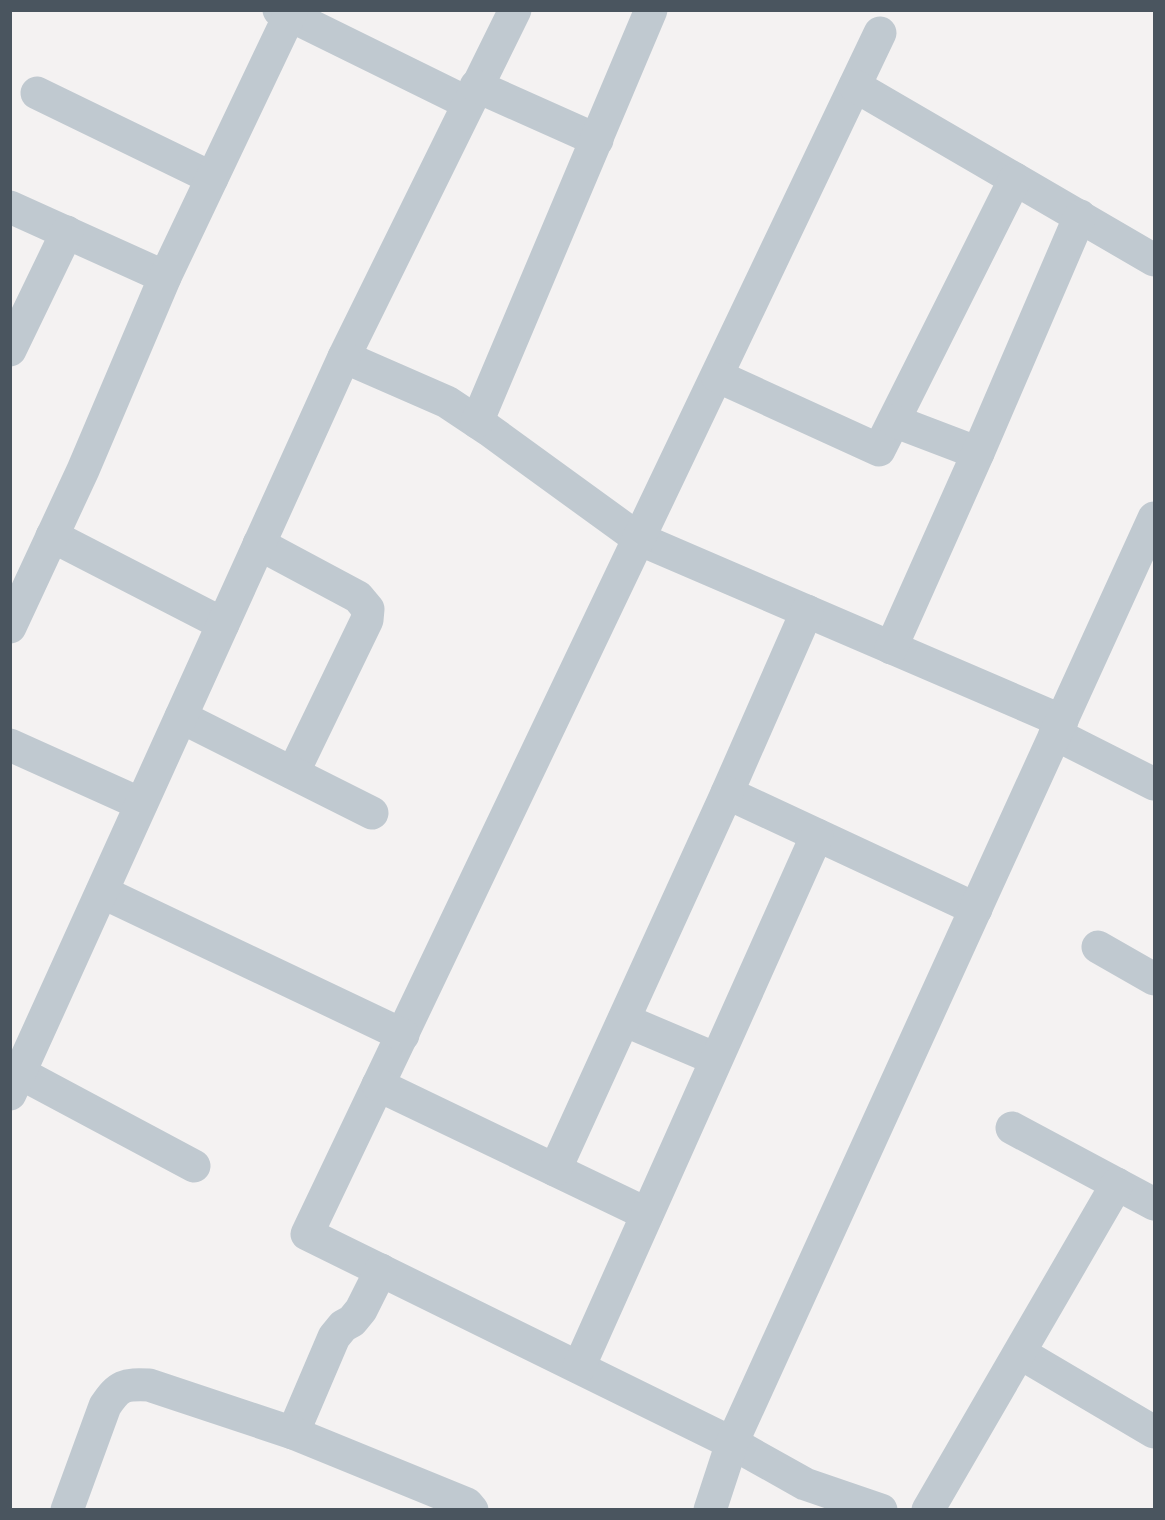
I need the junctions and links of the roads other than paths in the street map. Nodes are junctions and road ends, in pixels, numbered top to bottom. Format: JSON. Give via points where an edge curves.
{"nodes":[{"id":1,"x":514,"y":10,"type":"edge"},
{"id":2,"x":651,"y":10,"type":"edge"},
{"id":3,"x":287,"y":12,"type":"edge"},
{"id":4,"x":880,"y":33,"type":"dead end"},
{"id":5,"x":855,"y":86,"type":"junction"},
{"id":6,"x":37,"y":93,"type":"dead end"},
{"id":7,"x":472,"y":94,"type":"junction"},
{"id":8,"x":597,"y":140,"type":"junction"},
{"id":9,"x":212,"y":178,"type":"junction"},
{"id":10,"x":1015,"y":179,"type":"junction"},
{"id":11,"x":10,"y":207,"type":"edge"},
{"id":12,"x":1080,"y":216,"type":"junction"},
{"id":13,"x":67,"y":232,"type":"junction"},
{"id":14,"x":1155,"y":260,"type":"edge"},
{"id":15,"x":165,"y":277,"type":"junction"},
{"id":16,"x":10,"y":350,"type":"edge"},
{"id":17,"x":344,"y":357,"type":"junction"},
{"id":18,"x":717,"y":376,"type":"junction"},
{"id":19,"x":894,"y":421,"type":"junction"},
{"id":20,"x":477,"y":422,"type":"junction"},
{"id":21,"x":978,"y":453,"type":"junction"},
{"id":22,"x":1155,"y":518,"type":"edge"},
{"id":23,"x":52,"y":536,"type":"junction"},
{"id":24,"x":639,"y":539,"type":"junction"},
{"id":25,"x":259,"y":544,"type":"junction"},
{"id":26,"x":807,"y":611,"type":"junction"},
{"id":27,"x":223,"y":624,"type":"junction"},
{"id":28,"x":10,"y":627,"type":"edge"},
{"id":29,"x":891,"y":648,"type":"junction"},
{"id":30,"x":181,"y":717,"type":"junction"},
{"id":31,"x":1059,"y":728,"type":"junction"},
{"id":32,"x":10,"y":745,"type":"edge"},
{"id":33,"x":293,"y":773,"type":"junction"},
{"id":34,"x":1155,"y":784,"type":"edge"},
{"id":35,"x":727,"y":793,"type":"junction"},
{"id":36,"x":141,"y":804,"type":"junction"},
{"id":37,"x":372,"y":813,"type":"dead end"},
{"id":38,"x":817,"y":835,"type":"junction"},
{"id":39,"x":102,"y":892,"type":"junction"},
{"id":40,"x":976,"y":909,"type":"junction"},
{"id":41,"x":1098,"y":947,"type":"dead end"},
{"id":42,"x":1153,"y":973,"type":"edge"},
{"id":43,"x":624,"y":1020,"type":"junction"},
{"id":44,"x":403,"y":1035,"type":"junction"},
{"id":45,"x":716,"y":1059,"type":"junction"},
{"id":46,"x":15,"y":1084,"type":"edge"},
{"id":47,"x":378,"y":1085,"type":"junction"},
{"id":48,"x":1012,"y":1128,"type":"dead end"},
{"id":49,"x":194,"y":1166,"type":"dead end"},
{"id":50,"x":555,"y":1170,"type":"junction"},
{"id":51,"x":1117,"y":1184,"type":"junction"},
{"id":52,"x":1155,"y":1204,"type":"edge"},
{"id":53,"x":647,"y":1214,"type":"junction"},
{"id":54,"x":381,"y":1270,"type":"junction"},
{"id":55,"x":1020,"y":1353,"type":"junction"},
{"id":56,"x":579,"y":1367,"type":"junction"},
{"id":57,"x":1155,"y":1432,"type":"edge"},
{"id":58,"x":293,"y":1433,"type":"junction"},
{"id":59,"x":732,"y":1443,"type":"junction"},
{"id":60,"x":67,"y":1509,"type":"edge"},
{"id":61,"x":472,"y":1509,"type":"edge"},
{"id":62,"x":710,"y":1509,"type":"edge"},
{"id":63,"x":881,"y":1509,"type":"edge"},
{"id":64,"x":928,"y":1509,"type":"edge"}],
"edges":[{"from":1,"to":7,"type":"street"},
{"from":2,"to":8,"type":"street"},
{"from":3,"to":7,"type":"street"},
{"from":3,"to":9,"type":"street"},
{"from":4,"to":5,"type":"street"},
{"from":5,"to":10,"type":"street"},
{"from":5,"to":18,"type":"street"},
{"from":6,"to":9,"type":"street"},
{"from":7,"to":8,"type":"street"},
{"from":7,"to":17,"type":"street"},
{"from":8,"to":20,"type":"street"},
{"from":9,"to":15,"type":"street"},
{"from":10,"to":12,"type":"street"},
{"from":10,"to":19,"type":"street"},
{"from":11,"to":13,"type":"street"},
{"from":12,"to":14,"type":"street"},
{"from":12,"to":21,"type":"street"},
{"from":13,"to":15,"type":"street"},
{"from":13,"to":16,"type":"street"},
{"from":15,"to":23,"type":"street"},
{"from":17,"to":20,"type":"street","via":[[447,402]]},
{"from":17,"to":25,"type":"street"},
{"from":18,"to":19,"type":"street","via":[[879,450]]},
{"from":18,"to":24,"type":"street"},
{"from":19,"to":21,"type":"street"},
{"from":20,"to":24,"type":"street"},
{"from":21,"to":29,"type":"street"},
{"from":22,"to":31,"type":"street"},
{"from":23,"to":27,"type":"street"},
{"from":23,"to":28,"type":"street"},
{"from":24,"to":26,"type":"street"},
{"from":24,"to":44,"type":"street"},
{"from":25,"to":27,"type":"street"},
{"from":25,"to":33,"type":"street","via":[[358,597],[368,609],[367,621]]},
{"from":26,"to":29,"type":"street"},
{"from":26,"to":35,"type":"street"},
{"from":27,"to":30,"type":"street"},
{"from":29,"to":31,"type":"street"},
{"from":30,"to":33,"type":"street"},
{"from":30,"to":36,"type":"street"},
{"from":31,"to":34,"type":"street"},
{"from":31,"to":40,"type":"street"},
{"from":32,"to":36,"type":"street"},
{"from":33,"to":37,"type":"street"},
{"from":35,"to":38,"type":"street"},
{"from":35,"to":43,"type":"street"},
{"from":36,"to":39,"type":"street"},
{"from":38,"to":40,"type":"street"},
{"from":38,"to":45,"type":"street"},
{"from":39,"to":44,"type":"street"},
{"from":39,"to":46,"type":"street"},
{"from":40,"to":59,"type":"street"},
{"from":41,"to":42,"type":"street"},
{"from":43,"to":45,"type":"street"},
{"from":43,"to":50,"type":"street"},
{"from":44,"to":47,"type":"street"},
{"from":45,"to":53,"type":"street"},
{"from":46,"to":49,"type":"street"},
{"from":47,"to":50,"type":"street"},
{"from":47,"to":54,"type":"street","via":[[307,1234]]},
{"from":48,"to":51,"type":"street"},
{"from":50,"to":53,"type":"street"},
{"from":51,"to":52,"type":"street"},
{"from":51,"to":55,"type":"street"},
{"from":53,"to":56,"type":"street"},
{"from":54,"to":56,"type":"street"},
{"from":54,"to":58,"type":"street","via":[[361,1310],[334,1337]]},
{"from":55,"to":57,"type":"street"},
{"from":55,"to":64,"type":"street"},
{"from":56,"to":59,"type":"street"},
{"from":58,"to":60,"type":"street","via":[[149,1385],[132,1384],[115,1391],[105,1406]]},
{"from":58,"to":61,"type":"street"},
{"from":59,"to":62,"type":"street"},
{"from":59,"to":63,"type":"street","via":[[805,1484]]}]}
